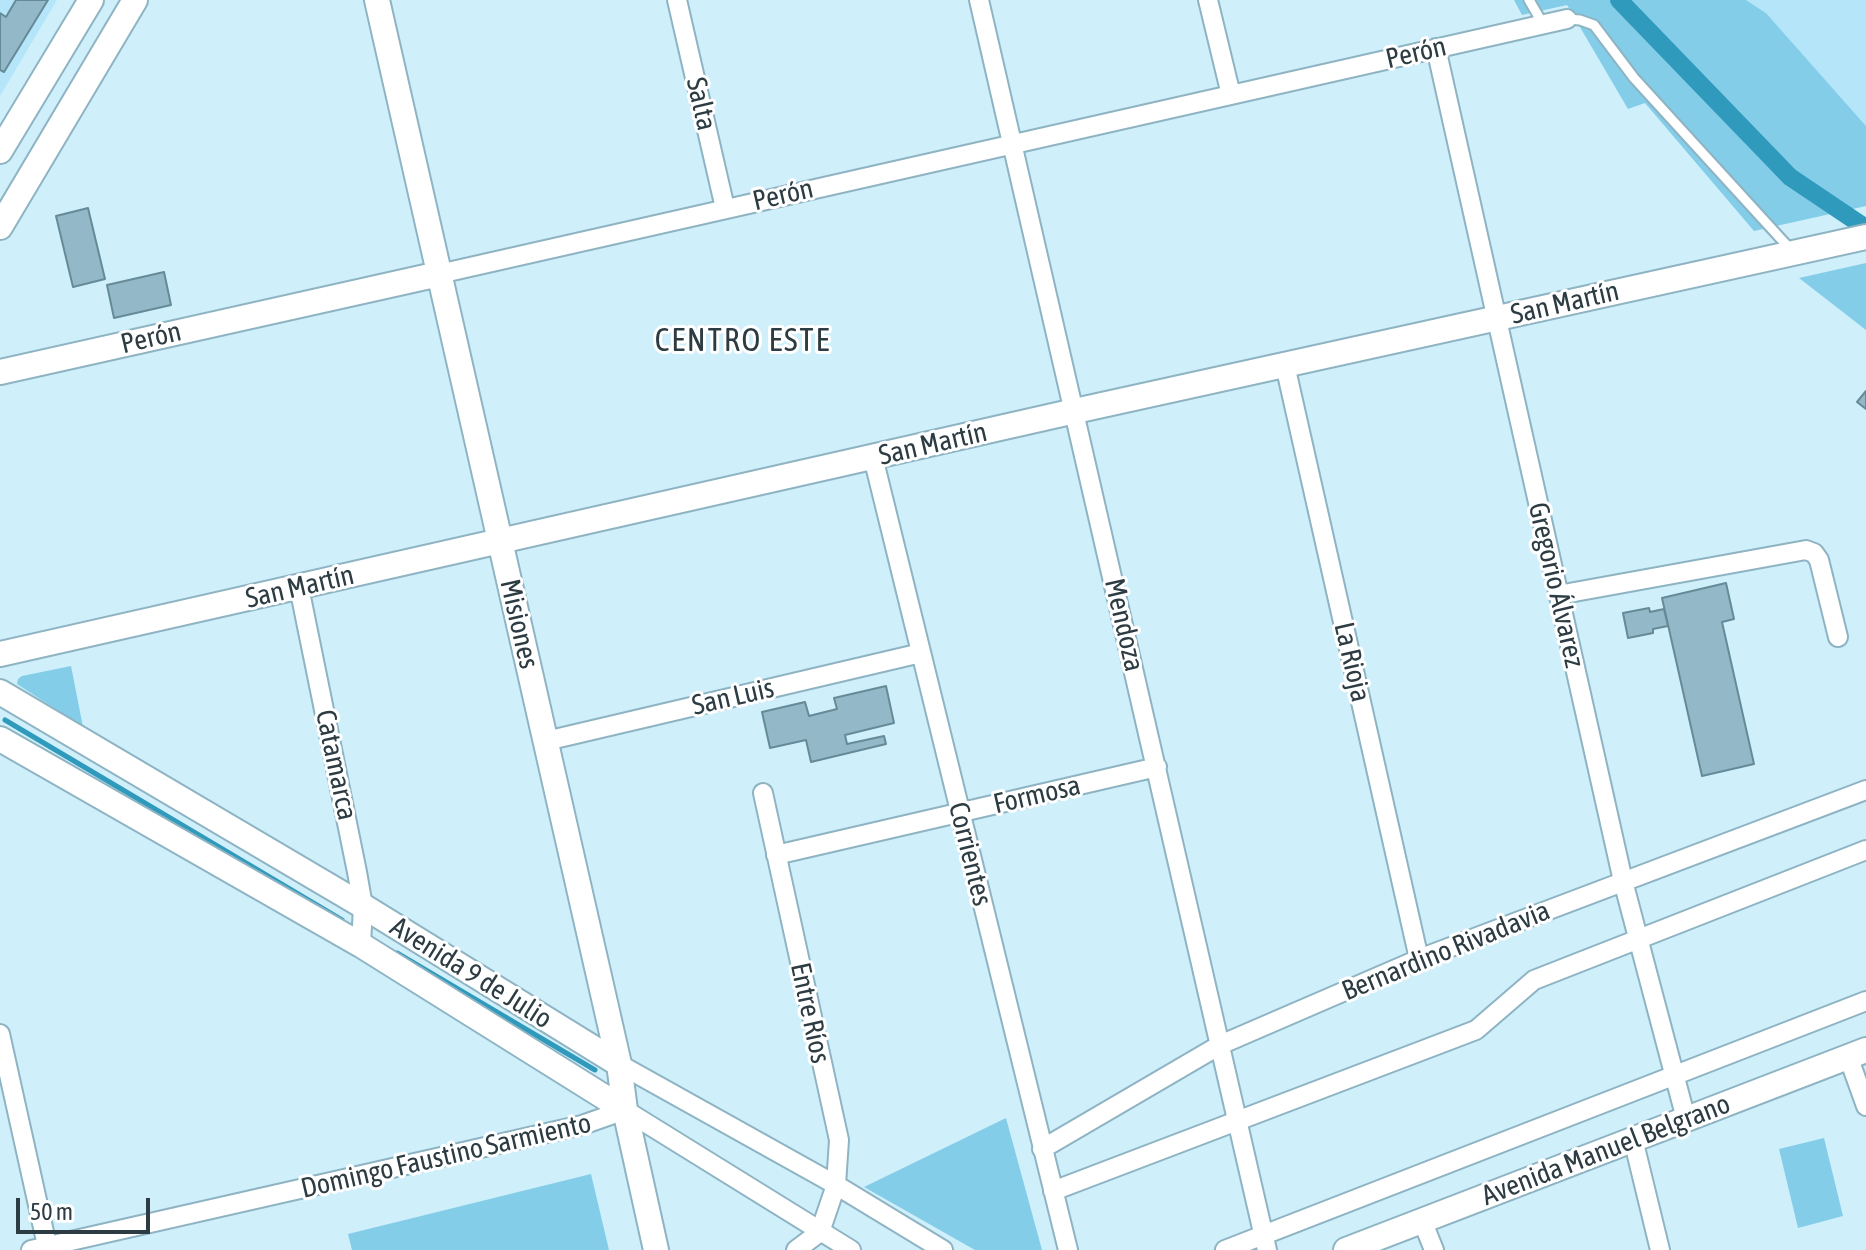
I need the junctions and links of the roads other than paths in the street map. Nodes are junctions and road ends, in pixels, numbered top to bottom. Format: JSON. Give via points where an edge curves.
{"nodes":[{"id":1,"x":91,"y":0,"type":"edge"},
{"id":2,"x":135,"y":0,"type":"edge"},
{"id":3,"x":377,"y":0,"type":"edge"},
{"id":4,"x":677,"y":0,"type":"edge"},
{"id":5,"x":979,"y":0,"type":"edge"},
{"id":6,"x":1208,"y":0,"type":"edge"},
{"id":7,"x":1529,"y":0,"type":"edge"},
{"id":8,"x":1567,"y":19,"type":"joint"},
{"id":9,"x":1543,"y":24,"type":"junction"},
{"id":10,"x":1436,"y":48,"type":"junction"},
{"id":11,"x":1231,"y":95,"type":"junction"},
{"id":12,"x":1011,"y":144,"type":"junction"},
{"id":13,"x":0,"y":151,"type":"edge"},
{"id":14,"x":725,"y":208,"type":"junction"},
{"id":15,"x":0,"y":227,"type":"edge"},
{"id":16,"x":1866,"y":237,"type":"edge"},
{"id":17,"x":1792,"y":252,"type":"junction"},
{"id":18,"x":439,"y":274,"type":"junction"},
{"id":19,"x":1496,"y":318,"type":"junction"},
{"id":20,"x":1285,"y":365,"type":"junction"},
{"id":21,"x":0,"y":372,"type":"edge"},
{"id":22,"x":1075,"y":411,"type":"junction"},
{"id":23,"x":873,"y":457,"type":"junction"},
{"id":24,"x":500,"y":542,"type":"junction"},
{"id":25,"x":299,"y":587,"type":"junction"},
{"id":26,"x":1558,"y":595,"type":"junction"},
{"id":27,"x":1838,"y":637,"type":"dead end"},
{"id":28,"x":921,"y":653,"type":"junction"},
{"id":29,"x":0,"y":654,"type":"edge"},
{"id":30,"x":0,"y":692,"type":"edge"},
{"id":31,"x":0,"y":739,"type":"edge"},
{"id":32,"x":546,"y":741,"type":"junction"},
{"id":33,"x":1157,"y":767,"type":"junction"},
{"id":34,"x":1866,"y":790,"type":"edge"},
{"id":35,"x":763,"y":793,"type":"dead end"},
{"id":36,"x":960,"y":813,"type":"junction"},
{"id":37,"x":1866,"y":850,"type":"edge"},
{"id":38,"x":776,"y":855,"type":"junction"},
{"id":39,"x":1623,"y":881,"type":"junction"},
{"id":40,"x":363,"y":906,"type":"junction"},
{"id":41,"x":1638,"y":939,"type":"junction"},
{"id":42,"x":361,"y":945,"type":"junction"},
{"id":43,"x":1419,"y":959,"type":"junction"},
{"id":44,"x":1866,"y":1001,"type":"edge"},
{"id":45,"x":0,"y":1034,"type":"edge"},
{"id":46,"x":1220,"y":1045,"type":"junction"},
{"id":47,"x":1857,"y":1053,"type":"edge"},
{"id":48,"x":619,"y":1064,"type":"junction"},
{"id":49,"x":1674,"y":1075,"type":"junction"},
{"id":50,"x":1866,"y":1106,"type":"edge"},
{"id":51,"x":625,"y":1110,"type":"junction"},
{"id":52,"x":1686,"y":1119,"type":"junction"},
{"id":53,"x":1237,"y":1121,"type":"junction"},
{"id":54,"x":1633,"y":1139,"type":"junction"},
{"id":55,"x":1042,"y":1149,"type":"junction"},
{"id":56,"x":836,"y":1185,"type":"junction"},
{"id":57,"x":1053,"y":1191,"type":"junction"},
{"id":58,"x":1422,"y":1220,"type":"junction"},
{"id":59,"x":820,"y":1232,"type":"junction"},
{"id":60,"x":1265,"y":1242,"type":"edge"},
{"id":61,"x":42,"y":1249,"type":"edge"},
{"id":62,"x":656,"y":1250,"type":"edge"},
{"id":63,"x":796,"y":1250,"type":"edge"},
{"id":64,"x":851,"y":1250,"type":"edge"},
{"id":65,"x":943,"y":1250,"type":"edge"},
{"id":66,"x":1068,"y":1250,"type":"edge"},
{"id":67,"x":1225,"y":1250,"type":"edge"},
{"id":68,"x":1346,"y":1250,"type":"edge"},
{"id":69,"x":1434,"y":1250,"type":"edge"},
{"id":70,"x":1660,"y":1250,"type":"edge"}],
"edges":[{"from":1,"to":13,"type":"street"},
{"from":2,"to":15,"type":"street"},
{"from":3,"to":18,"type":"street","name":"Misiones"},
{"from":4,"to":14,"type":"street","name":"Salta"},
{"from":5,"to":12,"type":"street","name":"Mendoza"},
{"from":6,"to":11,"type":"street"},
{"from":7,"to":9,"type":"lane"},
{"from":8,"to":9,"type":"street","name":"Perón"},
{"from":8,"to":17,"type":"lane","via":[[1594,25],[1634,78]]},
{"from":9,"to":10,"type":"street","name":"Perón"},
{"from":10,"to":11,"type":"street","name":"Perón"},
{"from":10,"to":19,"type":"street","name":"Gregorio Álvarez"},
{"from":11,"to":12,"type":"street","name":"Perón"},
{"from":12,"to":14,"type":"street","name":"Perón"},
{"from":12,"to":22,"type":"street","name":"Mendoza"},
{"from":14,"to":18,"type":"street","name":"Perón"},
{"from":16,"to":17,"type":"street","name":"San Martín"},
{"from":17,"to":19,"type":"street","name":"San Martín"},
{"from":18,"to":21,"type":"street","name":"Perón"},
{"from":18,"to":24,"type":"street","name":"Misiones"},
{"from":19,"to":20,"type":"street","name":"San Martín"},
{"from":19,"to":26,"type":"street","name":"Gregorio Álvarez"},
{"from":20,"to":22,"type":"street","name":"San Martín"},
{"from":20,"to":43,"type":"street","name":"La Rioja"},
{"from":22,"to":23,"type":"street","name":"San Martín"},
{"from":22,"to":33,"type":"street","name":"Mendoza"},
{"from":23,"to":24,"type":"street","name":"San Martín"},
{"from":23,"to":28,"type":"street","name":"Corrientes"},
{"from":24,"to":25,"type":"street","name":"San Martín"},
{"from":24,"to":32,"type":"street","name":"Misiones"},
{"from":25,"to":29,"type":"street","name":"San Martín"},
{"from":25,"to":40,"type":"street","name":"Catamarca"},
{"from":26,"to":27,"type":"street","via":[[1806,550],[1819,560]]},
{"from":26,"to":39,"type":"street","name":"Gregorio Álvarez"},
{"from":28,"to":32,"type":"street","name":"San Luis"},
{"from":28,"to":36,"type":"street","name":"Corrientes"},
{"from":30,"to":40,"type":"street","name":"Avenida 9 de Julio"},
{"from":31,"to":42,"type":"street","name":"Avenida 9 de Julio"},
{"from":32,"to":48,"type":"street","name":"Misiones"},
{"from":33,"to":36,"type":"street","name":"Formosa"},
{"from":33,"to":46,"type":"street","name":"Mendoza"},
{"from":34,"to":39,"type":"street","name":"Bernardino Rivadavia"},
{"from":35,"to":38,"type":"street","name":"Entre Ríos"},
{"from":36,"to":38,"type":"street","name":"Formosa"},
{"from":36,"to":55,"type":"street","name":"Corrientes"},
{"from":37,"to":41,"type":"street"},
{"from":38,"to":56,"type":"street","name":"Entre Ríos","via":[[839,1140]]},
{"from":39,"to":41,"type":"street","name":"Gregorio Álvarez"},
{"from":39,"to":43,"type":"street","name":"Bernardino Rivadavia"},
{"from":40,"to":42,"type":"street","name":"Catamarca"},
{"from":40,"to":48,"type":"street","name":"Avenida 9 de Julio"},
{"from":41,"to":49,"type":"street","name":"Gregorio Álvarez"},
{"from":41,"to":53,"type":"street","via":[[1534,980],[1476,1030]]},
{"from":42,"to":51,"type":"street","name":"Avenida 9 de Julio"},
{"from":43,"to":46,"type":"street","name":"Bernardino Rivadavia"},
{"from":44,"to":49,"type":"street"},
{"from":45,"to":61,"type":"street"},
{"from":46,"to":53,"type":"street","name":"Mendoza"},
{"from":46,"to":55,"type":"street","name":"Bernardino Rivadavia"},
{"from":47,"to":50,"type":"street"},
{"from":47,"to":52,"type":"street","name":"Avenida Manuel Belgrano"},
{"from":48,"to":51,"type":"street","name":"Misiones"},
{"from":48,"to":56,"type":"street","name":"Avenida 9 de Julio"},
{"from":49,"to":52,"type":"street","name":"Gregorio Álvarez"},
{"from":49,"to":60,"type":"street"},
{"from":51,"to":59,"type":"street","name":"Avenida 9 de Julio"},
{"from":51,"to":61,"type":"street","name":"Domingo Faustino Sarmiento","via":[[582,1125]]},
{"from":51,"to":62,"type":"street","name":"Misiones"},
{"from":52,"to":54,"type":"street","name":"Avenida Manuel Belgrano"},
{"from":53,"to":57,"type":"street"},
{"from":53,"to":60,"type":"street","name":"Mendoza"},
{"from":54,"to":58,"type":"street","name":"Avenida Manuel Belgrano"},
{"from":54,"to":70,"type":"street"},
{"from":55,"to":57,"type":"street","name":"Corrientes"},
{"from":56,"to":59,"type":"street","name":"Entre Ríos"},
{"from":56,"to":65,"type":"street","name":"Avenida 9 de Julio"},
{"from":57,"to":66,"type":"street","name":"Corrientes"},
{"from":58,"to":68,"type":"street","name":"Avenida Manuel Belgrano"},
{"from":58,"to":69,"type":"street"},
{"from":59,"to":63,"type":"street"},
{"from":59,"to":64,"type":"street","name":"Avenida 9 de Julio"},
{"from":60,"to":67,"type":"street"}]}
